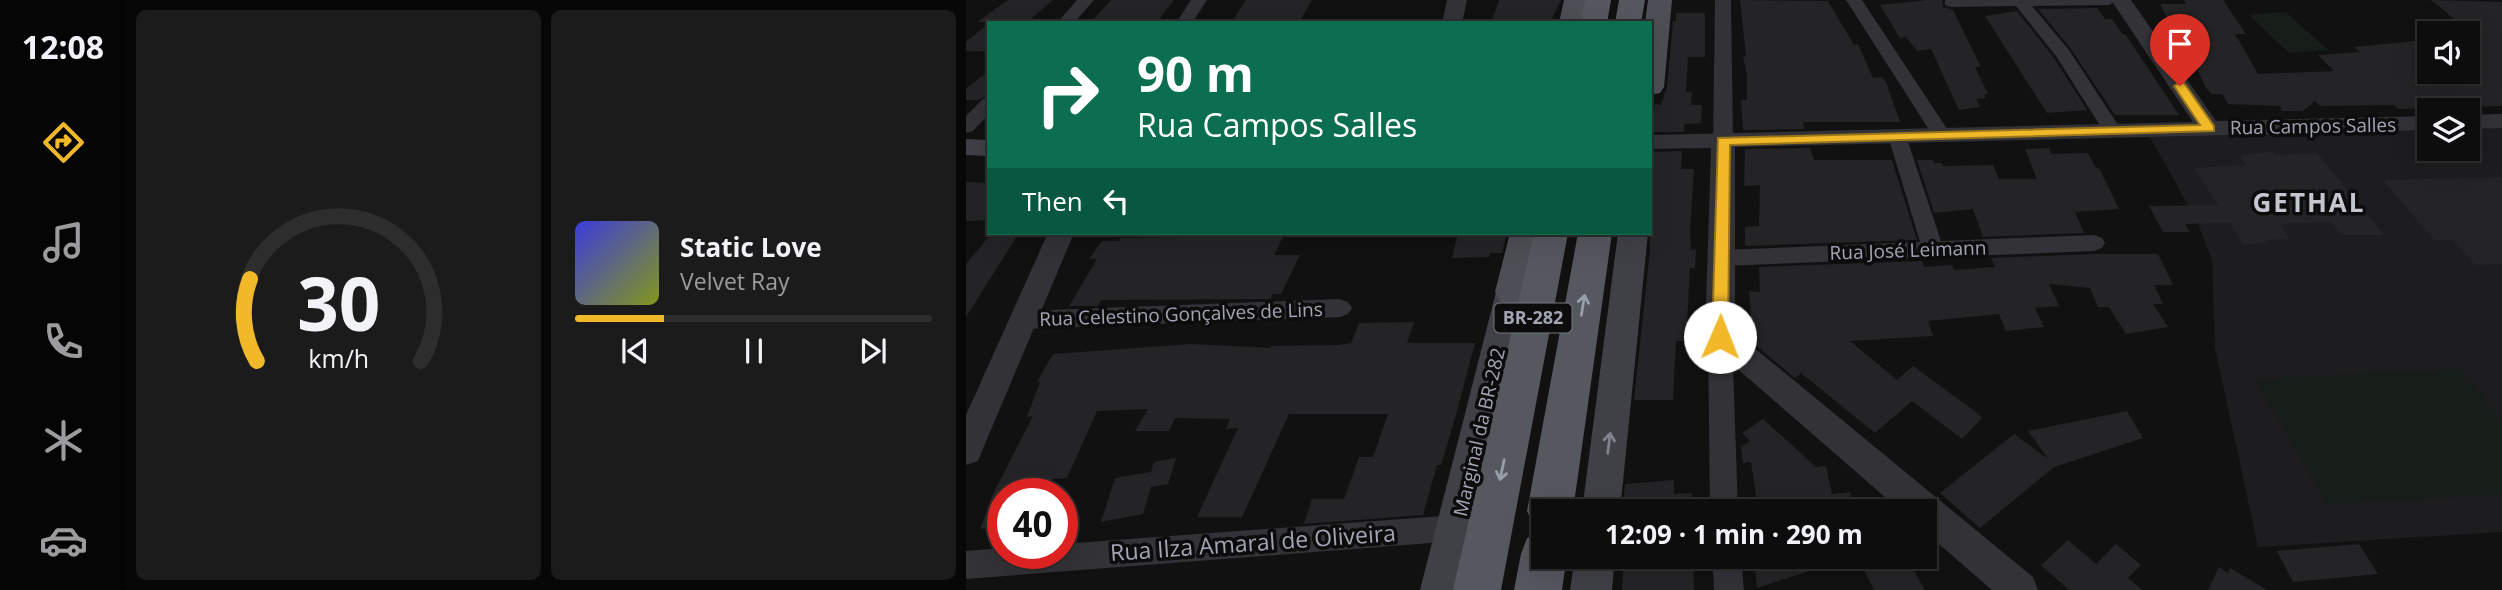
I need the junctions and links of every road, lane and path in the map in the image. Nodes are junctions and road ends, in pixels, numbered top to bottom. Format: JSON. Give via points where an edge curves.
{"nodes":[{"id":1,"x":1086,"y":0,"type":"edge"},
{"id":2,"x":1199,"y":0,"type":"edge"},
{"id":3,"x":1457,"y":0,"type":"edge"},
{"id":4,"x":1576,"y":0,"type":"edge"},
{"id":5,"x":1598,"y":0,"type":"edge"},
{"id":6,"x":1632,"y":0,"type":"edge"},
{"id":7,"x":1660,"y":0,"type":"edge"},
{"id":8,"x":1723,"y":0,"type":"edge"},
{"id":9,"x":1854,"y":0,"type":"edge"},
{"id":10,"x":2109,"y":0,"type":"edge"},
{"id":11,"x":2121,"y":0,"type":"edge"},
{"id":12,"x":2020,"y":1,"type":"edge"},
{"id":13,"x":1951,"y":2,"type":"dead end"},
{"id":14,"x":1067,"y":21,"type":"edge"},
{"id":15,"x":1185,"y":21,"type":"edge"},
{"id":16,"x":1452,"y":21,"type":"edge"},
{"id":17,"x":1571,"y":21,"type":"edge"},
{"id":18,"x":1594,"y":21,"type":"edge"},
{"id":19,"x":1628,"y":21,"type":"edge"},
{"id":20,"x":1652,"y":70,"type":"edge"},
{"id":21,"x":987,"y":105,"type":"edge"},
{"id":22,"x":2502,"y":121,"type":"edge"},
{"id":23,"x":2480,"y":122,"type":"edge"},
{"id":24,"x":2417,"y":123,"type":"edge"},
{"id":25,"x":966,"y":127,"type":"edge"},
{"id":26,"x":2209,"y":128,"type":"junction"},
{"id":27,"x":2113,"y":131,"type":"junction"},
{"id":28,"x":1942,"y":135,"type":"junction"},
{"id":29,"x":1896,"y":136,"type":"junction"},
{"id":30,"x":1723,"y":141,"type":"junction"},
{"id":31,"x":1652,"y":142,"type":"edge"},
{"id":32,"x":966,"y":147,"type":"edge"},
{"id":33,"x":987,"y":148,"type":"edge"},
{"id":34,"x":1060,"y":235,"type":"edge"},
{"id":35,"x":1526,"y":235,"type":"edge"},
{"id":36,"x":1551,"y":235,"type":"edge"},
{"id":37,"x":1595,"y":235,"type":"edge"},
{"id":38,"x":1633,"y":235,"type":"edge"},
{"id":39,"x":2095,"y":243,"type":"dead end"},
{"id":40,"x":1933,"y":249,"type":"junction"},
{"id":41,"x":1721,"y":258,"type":"junction"},
{"id":42,"x":1513,"y":292,"type":"junction"},
{"id":43,"x":1340,"y":308,"type":"dead end"},
{"id":44,"x":1023,"y":320,"type":"junction"},
{"id":45,"x":1720,"y":337,"type":"junction"},
{"id":46,"x":1516,"y":404,"type":"junction"},
{"id":47,"x":966,"y":451,"type":"edge"},
{"id":48,"x":1552,"y":499,"type":"edge"},
{"id":49,"x":1602,"y":499,"type":"edge"},
{"id":50,"x":1724,"y":499,"type":"edge"},
{"id":51,"x":1456,"y":528,"type":"junction"},
{"id":52,"x":966,"y":565,"type":"edge"},
{"id":53,"x":1542,"y":569,"type":"edge"},
{"id":54,"x":1593,"y":569,"type":"edge"},
{"id":55,"x":1728,"y":569,"type":"edge"},
{"id":56,"x":1441,"y":590,"type":"edge"},
{"id":57,"x":1477,"y":590,"type":"edge"},
{"id":58,"x":1538,"y":590,"type":"edge"},
{"id":59,"x":1591,"y":590,"type":"edge"},
{"id":60,"x":1730,"y":590,"type":"edge"},
{"id":61,"x":2020,"y":590,"type":"edge"}],
"edges":[{"from":1,"to":14,"type":"street"},
{"from":2,"to":15,"type":"street"},
{"from":3,"to":16,"type":"street"},
{"from":4,"to":17,"type":"main road"},
{"from":5,"to":18,"type":"highway"},
{"from":6,"to":19,"type":"highway"},
{"from":7,"to":20,"type":"main road"},
{"from":8,"to":30,"type":"street"},
{"from":9,"to":28,"type":"street"},
{"from":10,"to":12,"type":"street"},
{"from":11,"to":26,"type":"street"},
{"from":12,"to":13,"type":"street"},
{"from":12,"to":27,"type":"street","via":[[2063,54]]},
{"from":21,"to":25,"type":"street"},
{"from":22,"to":23,"type":"street"},
{"from":24,"to":26,"type":"street","name":"Rua Campos Salles"},
{"from":26,"to":27,"type":"street","name":"Rua Campos Salles"},
{"from":27,"to":28,"type":"street","name":"Rua Campos Salles"},
{"from":28,"to":29,"type":"street","name":"Rua Campos Salles"},
{"from":29,"to":30,"type":"street","name":"Rua Campos Salles"},
{"from":29,"to":40,"type":"street"},
{"from":30,"to":31,"type":"street","name":"Rua Campos Salles"},
{"from":30,"to":41,"type":"street"},
{"from":32,"to":33,"type":"main road"},
{"from":34,"to":44,"type":"street"},
{"from":35,"to":42,"type":"main road","name":"Marginal da BR-282"},
{"from":36,"to":46,"type":"highway","number":"BR-282"},
{"from":48,"to":37,"type":"highway","number":"BR-282","one_way":true},
{"from":49,"to":38,"type":"main road","one_way":true},
{"from":39,"to":40,"type":"street","name":"Rua José Leimann"},
{"from":40,"to":41,"type":"street","name":"Rua José Leimann"},
{"from":41,"to":45,"type":"street"},
{"from":42,"to":46,"type":"highway"},
{"from":42,"to":51,"type":"main road","name":"Marginal da BR-282"},
{"from":43,"to":44,"type":"street","name":"Rua Celestino Gonçalves de Lins"},
{"from":44,"to":47,"type":"street"},
{"from":45,"to":50,"type":"street"},
{"from":45,"to":61,"type":"street"},
{"from":46,"to":57,"type":"highway","number":"BR-282","one_way":true},
{"from":51,"to":52,"type":"street","name":"Rua Ilza Amaral de Oliveira"},
{"from":51,"to":56,"type":"main road","name":"Marginal da BR-282"},
{"from":53,"to":58,"type":"highway"},
{"from":54,"to":59,"type":"main road"},
{"from":55,"to":60,"type":"street"}]}
